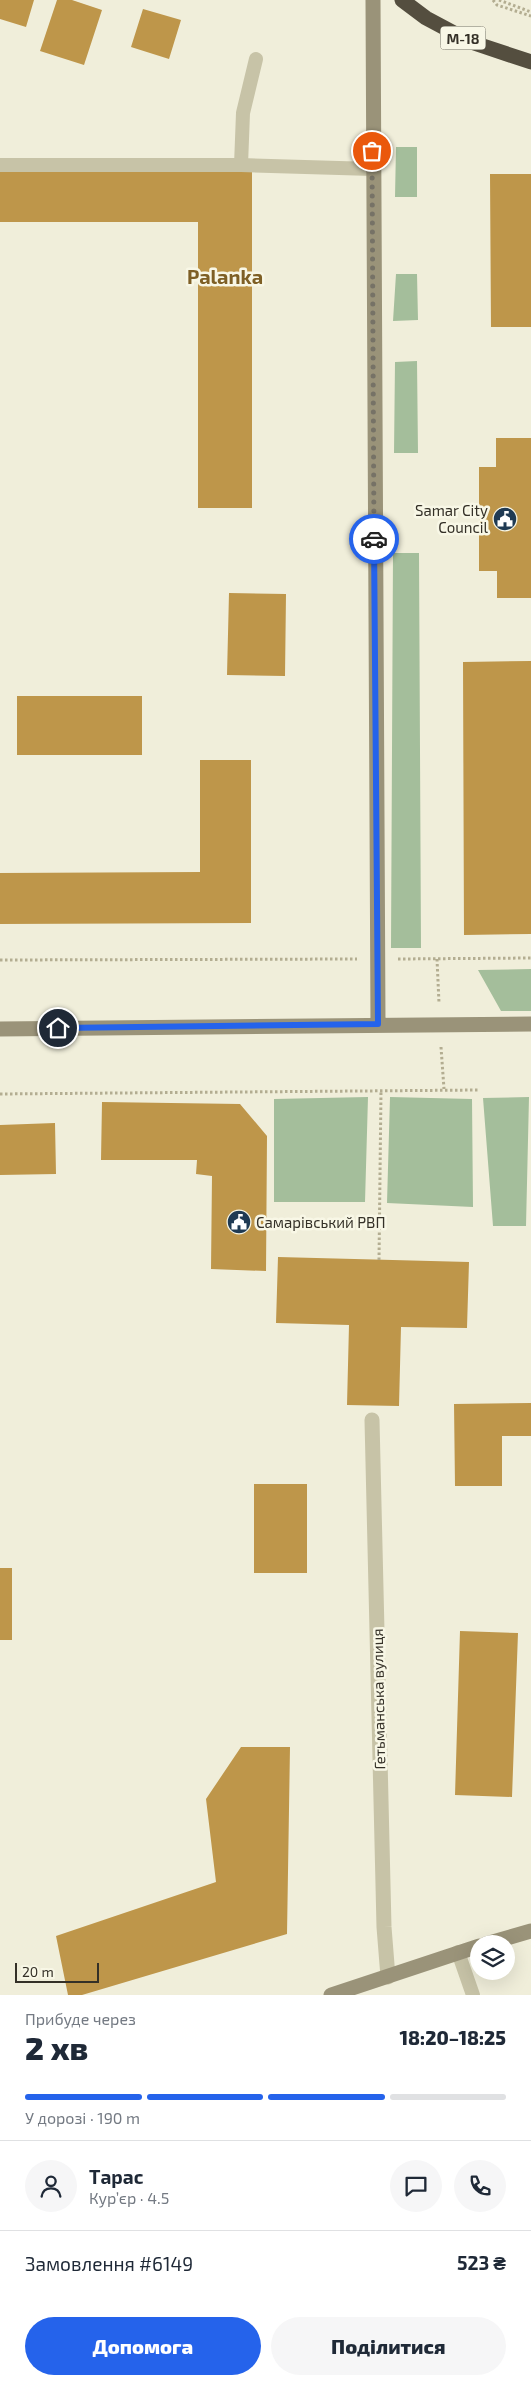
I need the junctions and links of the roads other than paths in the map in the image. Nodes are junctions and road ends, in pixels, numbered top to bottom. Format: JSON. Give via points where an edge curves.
{"nodes":[{"id":1,"x":373,"y":0,"type":"edge"},
{"id":2,"x":402,"y":0,"type":"edge"},
{"id":3,"x":256,"y":59,"type":"dead end"},
{"id":4,"x":531,"y":62,"type":"edge"},
{"id":5,"x":0,"y":165,"type":"edge"},
{"id":6,"x":241,"y":165,"type":"junction"},
{"id":7,"x":373,"y":170,"type":"junction"},
{"id":8,"x":378,"y":1024,"type":"junction"},
{"id":9,"x":531,"y":1024,"type":"edge"},
{"id":10,"x":0,"y":1029,"type":"edge"},
{"id":11,"x":372,"y":1420,"type":"dead end"},
{"id":12,"x":531,"y":1931,"type":"edge"},
{"id":13,"x":515,"y":1936,"type":"edge"},
{"id":14,"x":470,"y":1949,"type":"edge"},
{"id":15,"x":458,"y":1952,"type":"junction"},
{"id":16,"x":388,"y":1978,"type":"junction"},
{"id":17,"x":331,"y":1995,"type":"edge"},
{"id":18,"x":473,"y":1995,"type":"edge"}],
"edges":[{"from":1,"to":7,"type":"street"},
{"from":2,"to":4,"type":"highway","number":"М-18","via":[[426,18],[471,42]]},
{"from":3,"to":6,"type":"lane","via":[[243,113]]},
{"from":5,"to":6,"type":"lane"},
{"from":6,"to":7,"type":"lane"},
{"from":7,"to":8,"type":"street"},
{"from":8,"to":9,"type":"street"},
{"from":8,"to":10,"type":"street"},
{"from":11,"to":16,"type":"street","name":"Гетьманська вулиця","via":[[384,1927]]},
{"from":12,"to":13,"type":"street"},
{"from":14,"to":15,"type":"street"},
{"from":15,"to":16,"type":"street"},
{"from":15,"to":18,"type":"lane"},
{"from":16,"to":17,"type":"street"}]}
